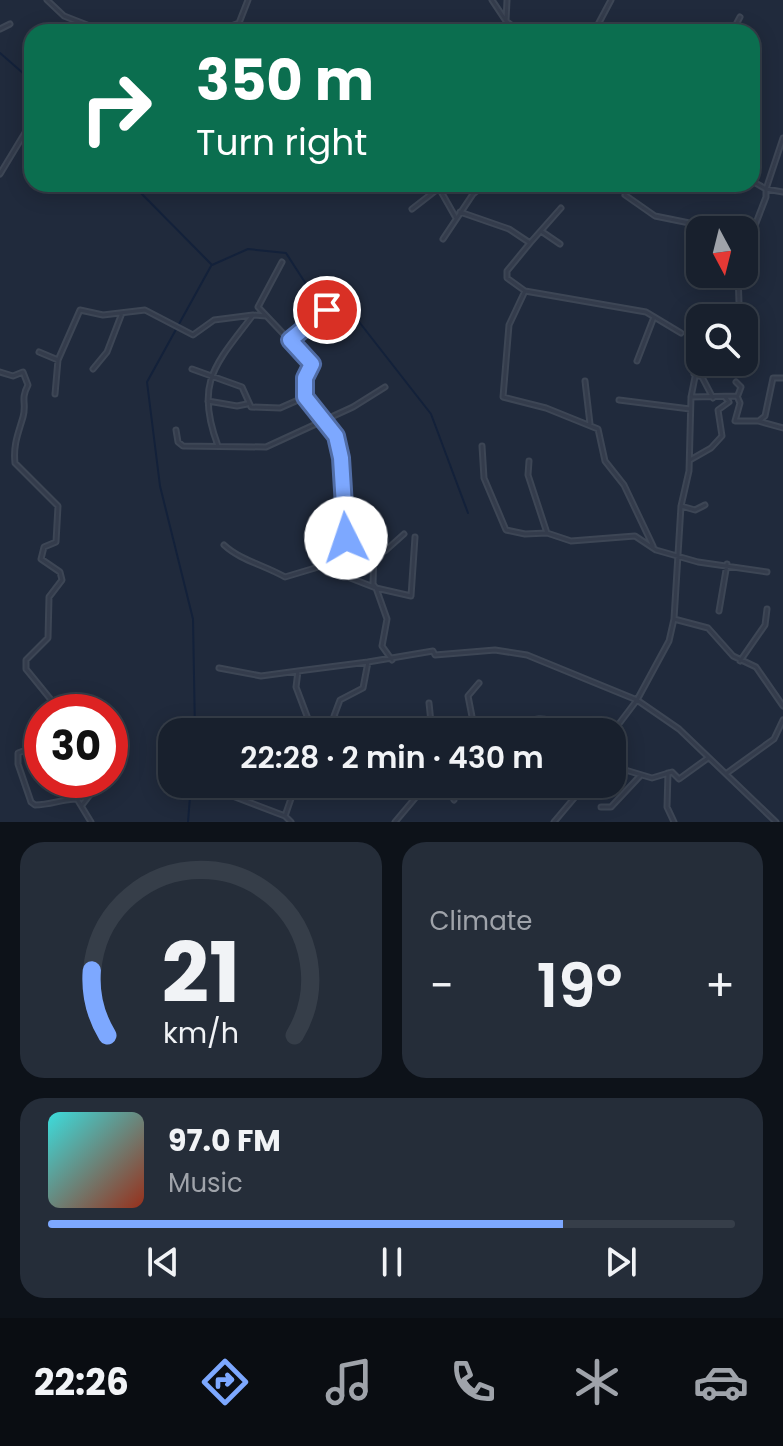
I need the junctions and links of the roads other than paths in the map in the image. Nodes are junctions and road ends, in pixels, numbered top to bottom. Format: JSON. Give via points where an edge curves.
{"nodes":[{"id":1,"x":47,"y":0,"type":"edge"},
{"id":2,"x":248,"y":0,"type":"edge"},
{"id":3,"x":492,"y":0,"type":"edge"},
{"id":4,"x":507,"y":0,"type":"edge"},
{"id":5,"x":611,"y":0,"type":"edge"},
{"id":6,"x":740,"y":17,"type":"dead end"},
{"id":7,"x":506,"y":21,"type":"junction"},
{"id":8,"x":239,"y":23,"type":"edge"},
{"id":9,"x":10,"y":24,"type":"dead end"},
{"id":10,"x":84,"y":24,"type":"edge"},
{"id":11,"x":510,"y":24,"type":"edge"},
{"id":12,"x":598,"y":24,"type":"edge"},
{"id":13,"x":736,"y":24,"type":"edge"},
{"id":14,"x":0,"y":29,"type":"edge"},
{"id":15,"x":24,"y":134,"type":"edge"},
{"id":16,"x":783,"y":138,"type":"edge"},
{"id":17,"x":0,"y":174,"type":"edge"},
{"id":18,"x":760,"y":186,"type":"edge"},
{"id":19,"x":766,"y":189,"type":"junction"},
{"id":20,"x":434,"y":192,"type":"edge"},
{"id":21,"x":441,"y":192,"type":"edge"},
{"id":22,"x":478,"y":192,"type":"edge"},
{"id":23,"x":783,"y":192,"type":"edge"},
{"id":24,"x":625,"y":195,"type":"dead end"},
{"id":25,"x":561,"y":208,"type":"dead end"},
{"id":26,"x":412,"y":209,"type":"dead end"},
{"id":27,"x":460,"y":212,"type":"junction"},
{"id":28,"x":755,"y":216,"type":"edge"},
{"id":29,"x":456,"y":218,"type":"junction"},
{"id":30,"x":686,"y":222,"type":"edge"},
{"id":31,"x":541,"y":231,"type":"junction"},
{"id":32,"x":443,"y":239,"type":"dead end"},
{"id":33,"x":530,"y":243,"type":"junction"},
{"id":34,"x":560,"y":244,"type":"dead end"},
{"id":35,"x":282,"y":262,"type":"dead end"},
{"id":36,"x":525,"y":291,"type":"junction"},
{"id":37,"x":327,"y":310,"type":"dead end"},
{"id":38,"x":122,"y":313,"type":"junction"},
{"id":39,"x":253,"y":315,"type":"junction"},
{"id":40,"x":266,"y":316,"type":"junction"},
{"id":41,"x":654,"y":317,"type":"junction"},
{"id":42,"x":681,"y":333,"type":"dead end"},
{"id":43,"x":290,"y":340,"type":"junction"},
{"id":44,"x":39,"y":352,"type":"dead end"},
{"id":45,"x":58,"y":360,"type":"junction"},
{"id":46,"x":637,"y":361,"type":"dead end"},
{"id":47,"x":93,"y":369,"type":"dead end"},
{"id":48,"x":192,"y":369,"type":"dead end"},
{"id":49,"x":0,"y":372,"type":"edge"},
{"id":50,"x":211,"y":375,"type":"junction"},
{"id":51,"x":694,"y":376,"type":"edge"},
{"id":52,"x":699,"y":376,"type":"edge"},
{"id":53,"x":783,"y":378,"type":"edge"},
{"id":54,"x":585,"y":381,"type":"dead end"},
{"id":55,"x":736,"y":382,"type":"dead end"},
{"id":56,"x":385,"y":387,"type":"dead end"},
{"id":57,"x":55,"y":394,"type":"dead end"},
{"id":58,"x":305,"y":397,"type":"junction"},
{"id":59,"x":691,"y":397,"type":"junction"},
{"id":60,"x":725,"y":397,"type":"junction"},
{"id":61,"x":714,"y":399,"type":"junction"},
{"id":62,"x":739,"y":399,"type":"junction"},
{"id":63,"x":619,"y":400,"type":"dead end"},
{"id":64,"x":208,"y":401,"type":"junction"},
{"id":65,"x":247,"y":404,"type":"junction"},
{"id":66,"x":690,"y":409,"type":"junction"},
{"id":67,"x":324,"y":419,"type":"junction"},
{"id":68,"x":758,"y":421,"type":"junction"},
{"id":69,"x":590,"y":424,"type":"junction"},
{"id":70,"x":783,"y":428,"type":"edge"},
{"id":71,"x":176,"y":430,"type":"dead end"},
{"id":72,"x":218,"y":446,"type":"junction"},
{"id":73,"x":482,"y":446,"type":"dead end"},
{"id":74,"x":690,"y":460,"type":"junction"},
{"id":75,"x":529,"y":461,"type":"dead end"},
{"id":76,"x":705,"y":505,"type":"dead end"},
{"id":77,"x":681,"y":506,"type":"junction"},
{"id":78,"x":547,"y":533,"type":"junction"},
{"id":79,"x":404,"y":534,"type":"dead end"},
{"id":80,"x":415,"y":537,"type":"dead end"},
{"id":81,"x":224,"y":545,"type":"dead end"},
{"id":82,"x":656,"y":550,"type":"junction"},
{"id":83,"x":678,"y":554,"type":"junction"},
{"id":84,"x":727,"y":564,"type":"junction"},
{"id":85,"x":767,"y":572,"type":"dead end"},
{"id":86,"x":340,"y":574,"type":"junction"},
{"id":87,"x":376,"y":588,"type":"junction"},
{"id":88,"x":767,"y":609,"type":"dead end"},
{"id":89,"x":719,"y":611,"type":"dead end"},
{"id":90,"x":674,"y":619,"type":"junction"},
{"id":91,"x":392,"y":660,"type":"junction"},
{"id":92,"x":740,"y":661,"type":"junction"},
{"id":93,"x":368,"y":662,"type":"junction"},
{"id":94,"x":219,"y":668,"type":"dead end"},
{"id":95,"x":298,"y":671,"type":"junction"},
{"id":96,"x":479,"y":683,"type":"dead end"},
{"id":97,"x":46,"y":694,"type":"edge"},
{"id":98,"x":637,"y":700,"type":"junction"},
{"id":99,"x":429,"y":703,"type":"dead end"},
{"id":100,"x":783,"y":706,"type":"edge"},
{"id":101,"x":308,"y":718,"type":"edge"},
{"id":102,"x":336,"y":718,"type":"edge"},
{"id":103,"x":431,"y":718,"type":"edge"},
{"id":104,"x":472,"y":718,"type":"edge"},
{"id":105,"x":623,"y":718,"type":"edge"},
{"id":106,"x":783,"y":720,"type":"edge"},
{"id":107,"x":24,"y":751,"type":"edge"},
{"id":108,"x":708,"y":758,"type":"junction"},
{"id":109,"x":626,"y":771,"type":"edge"},
{"id":110,"x":668,"y":773,"type":"junction"},
{"id":111,"x":726,"y":775,"type":"junction"},
{"id":112,"x":640,"y":776,"type":"junction"},
{"id":113,"x":24,"y":782,"type":"edge"},
{"id":114,"x":30,"y":798,"type":"edge"},
{"id":115,"x":87,"y":798,"type":"edge"},
{"id":116,"x":238,"y":798,"type":"edge"},
{"id":117,"x":291,"y":798,"type":"edge"},
{"id":118,"x":416,"y":798,"type":"edge"},
{"id":119,"x":574,"y":798,"type":"edge"},
{"id":120,"x":82,"y":805,"type":"junction"},
{"id":121,"x":601,"y":807,"type":"dead end"},
{"id":122,"x":285,"y":816,"type":"junction"},
{"id":123,"x":91,"y":822,"type":"edge"},
{"id":124,"x":291,"y":822,"type":"edge"},
{"id":125,"x":395,"y":822,"type":"edge"},
{"id":126,"x":554,"y":822,"type":"edge"},
{"id":127,"x":674,"y":822,"type":"edge"},
{"id":128,"x":776,"y":822,"type":"edge"}],
"edges":[{"from":1,"to":10,"type":"street","via":[[64,16]]},
{"from":2,"to":8,"type":"street"},
{"from":3,"to":7,"type":"street"},
{"from":4,"to":7,"type":"street"},
{"from":5,"to":12,"type":"street"},
{"from":6,"to":13,"type":"street"},
{"from":7,"to":11,"type":"street"},
{"from":9,"to":14,"type":"street"},
{"from":15,"to":17,"type":"street"},
{"from":16,"to":19,"type":"street"},
{"from":18,"to":19,"type":"street"},
{"from":19,"to":23,"type":"street"},
{"from":19,"to":28,"type":"street"},
{"from":20,"to":26,"type":"street"},
{"from":21,"to":29,"type":"street"},
{"from":22,"to":27,"type":"street"},
{"from":24,"to":30,"type":"street","via":[[655,216]]},
{"from":25,"to":31,"type":"street"},
{"from":27,"to":29,"type":"street"},
{"from":27,"to":33,"type":"street","via":[[509,229]]},
{"from":29,"to":32,"type":"street"},
{"from":31,"to":33,"type":"street"},
{"from":31,"to":34,"type":"street"},
{"from":33,"to":36,"type":"street","via":[[507,274]]},
{"from":35,"to":40,"type":"street","via":[[258,307]]},
{"from":36,"to":41,"type":"street"},
{"from":36,"to":69,"type":"street","via":[[509,325],[503,397]]},
{"from":37,"to":43,"type":"street"},
{"from":38,"to":39,"type":"street","via":[[153,312],[193,335],[214,320]]},
{"from":38,"to":45,"type":"street","via":[[92,315],[80,310]]},
{"from":38,"to":47,"type":"street","via":[[107,352]]},
{"from":39,"to":40,"type":"street"},
{"from":39,"to":50,"type":"street"},
{"from":40,"to":43,"type":"street"},
{"from":41,"to":42,"type":"street"},
{"from":41,"to":46,"type":"street"},
{"from":43,"to":58,"type":"street","via":[[312,364]]},
{"from":44,"to":45,"type":"street"},
{"from":45,"to":57,"type":"street"},
{"from":48,"to":50,"type":"street"},
{"from":49,"to":97,"type":"street","via":[[23,372],[28,385],[22,396],[15,463],[58,506],[56,542],[44,547],[41,559],[60,572],[62,580],[49,597],[48,638],[26,660],[26,669]]},
{"from":50,"to":64,"type":"street"},
{"from":50,"to":65,"type":"street","via":[[242,387]]},
{"from":51,"to":59,"type":"street"},
{"from":52,"to":61,"type":"street"},
{"from":53,"to":68,"type":"street","via":[[773,378],[765,416]]},
{"from":54,"to":69,"type":"street"},
{"from":55,"to":62,"type":"street","via":[[741,387]]},
{"from":56,"to":67,"type":"street"},
{"from":58,"to":65,"type":"street","via":[[271,409]]},
{"from":58,"to":67,"type":"street"},
{"from":59,"to":61,"type":"street"},
{"from":59,"to":66,"type":"street"},
{"from":60,"to":61,"type":"street"},
{"from":60,"to":62,"type":"street"},
{"from":60,"to":74,"type":"street","via":[[729,402],[718,410],[722,436]]},
{"from":62,"to":68,"type":"street","via":[[735,421]]},
{"from":63,"to":66,"type":"street"},
{"from":64,"to":65,"type":"street"},
{"from":64,"to":72,"type":"street"},
{"from":66,"to":74,"type":"street"},
{"from":67,"to":72,"type":"street","via":[[266,447]]},
{"from":67,"to":86,"type":"street","via":[[336,436],[341,458],[346,528]]},
{"from":68,"to":70,"type":"street"},
{"from":69,"to":82,"type":"street","via":[[603,437],[605,461],[624,485]]},
{"from":71,"to":72,"type":"street","via":[[183,446]]},
{"from":73,"to":78,"type":"street","via":[[484,478],[502,526],[525,534]]},
{"from":74,"to":77,"type":"street"},
{"from":75,"to":78,"type":"street","via":[[528,475]]},
{"from":76,"to":77,"type":"street","via":[[695,510]]},
{"from":77,"to":83,"type":"street"},
{"from":78,"to":82,"type":"street","via":[[571,541],[635,536]]},
{"from":79,"to":87,"type":"street","via":[[385,551],[374,552]]},
{"from":80,"to":87,"type":"street","via":[[411,596]]},
{"from":81,"to":86,"type":"street","via":[[237,557],[255,560],[285,577],[325,565]]},
{"from":82,"to":83,"type":"street"},
{"from":83,"to":84,"type":"street"},
{"from":83,"to":90,"type":"street"},
{"from":84,"to":85,"type":"street"},
{"from":84,"to":89,"type":"street"},
{"from":86,"to":87,"type":"street"},
{"from":87,"to":91,"type":"street","via":[[387,619],[382,646]]},
{"from":88,"to":92,"type":"street","via":[[765,625]]},
{"from":90,"to":92,"type":"street","via":[[708,628]]},
{"from":90,"to":98,"type":"street","via":[[669,641]]},
{"from":91,"to":93,"type":"street"},
{"from":91,"to":98,"type":"street","via":[[433,651],[508,651]]},
{"from":92,"to":100,"type":"street","via":[[760,671]]},
{"from":93,"to":95,"type":"street"},
{"from":93,"to":102,"type":"street","via":[[363,688],[340,700]]},
{"from":94,"to":95,"type":"street","via":[[261,676]]},
{"from":95,"to":101,"type":"street","via":[[296,687]]},
{"from":96,"to":104,"type":"street","via":[[468,696]]},
{"from":98,"to":105,"type":"street"},
{"from":98,"to":108,"type":"street","via":[[679,729]]},
{"from":99,"to":103,"type":"street"},
{"from":106,"to":111,"type":"street","via":[[774,739]]},
{"from":107,"to":113,"type":"street","via":[[18,753],[18,764]]},
{"from":108,"to":110,"type":"street","via":[[679,779]]},
{"from":108,"to":111,"type":"street"},
{"from":109,"to":112,"type":"street"},
{"from":110,"to":112,"type":"street"},
{"from":110,"to":127,"type":"street","via":[[667,807]]},
{"from":111,"to":128,"type":"street"},
{"from":112,"to":121,"type":"street","via":[[611,807]]},
{"from":114,"to":120,"type":"street","via":[[35,805],[77,799]]},
{"from":115,"to":120,"type":"street"},
{"from":116,"to":122,"type":"street"},
{"from":117,"to":122,"type":"street"},
{"from":118,"to":125,"type":"street"},
{"from":119,"to":126,"type":"street"},
{"from":120,"to":123,"type":"street"},
{"from":122,"to":124,"type":"street"}]}
